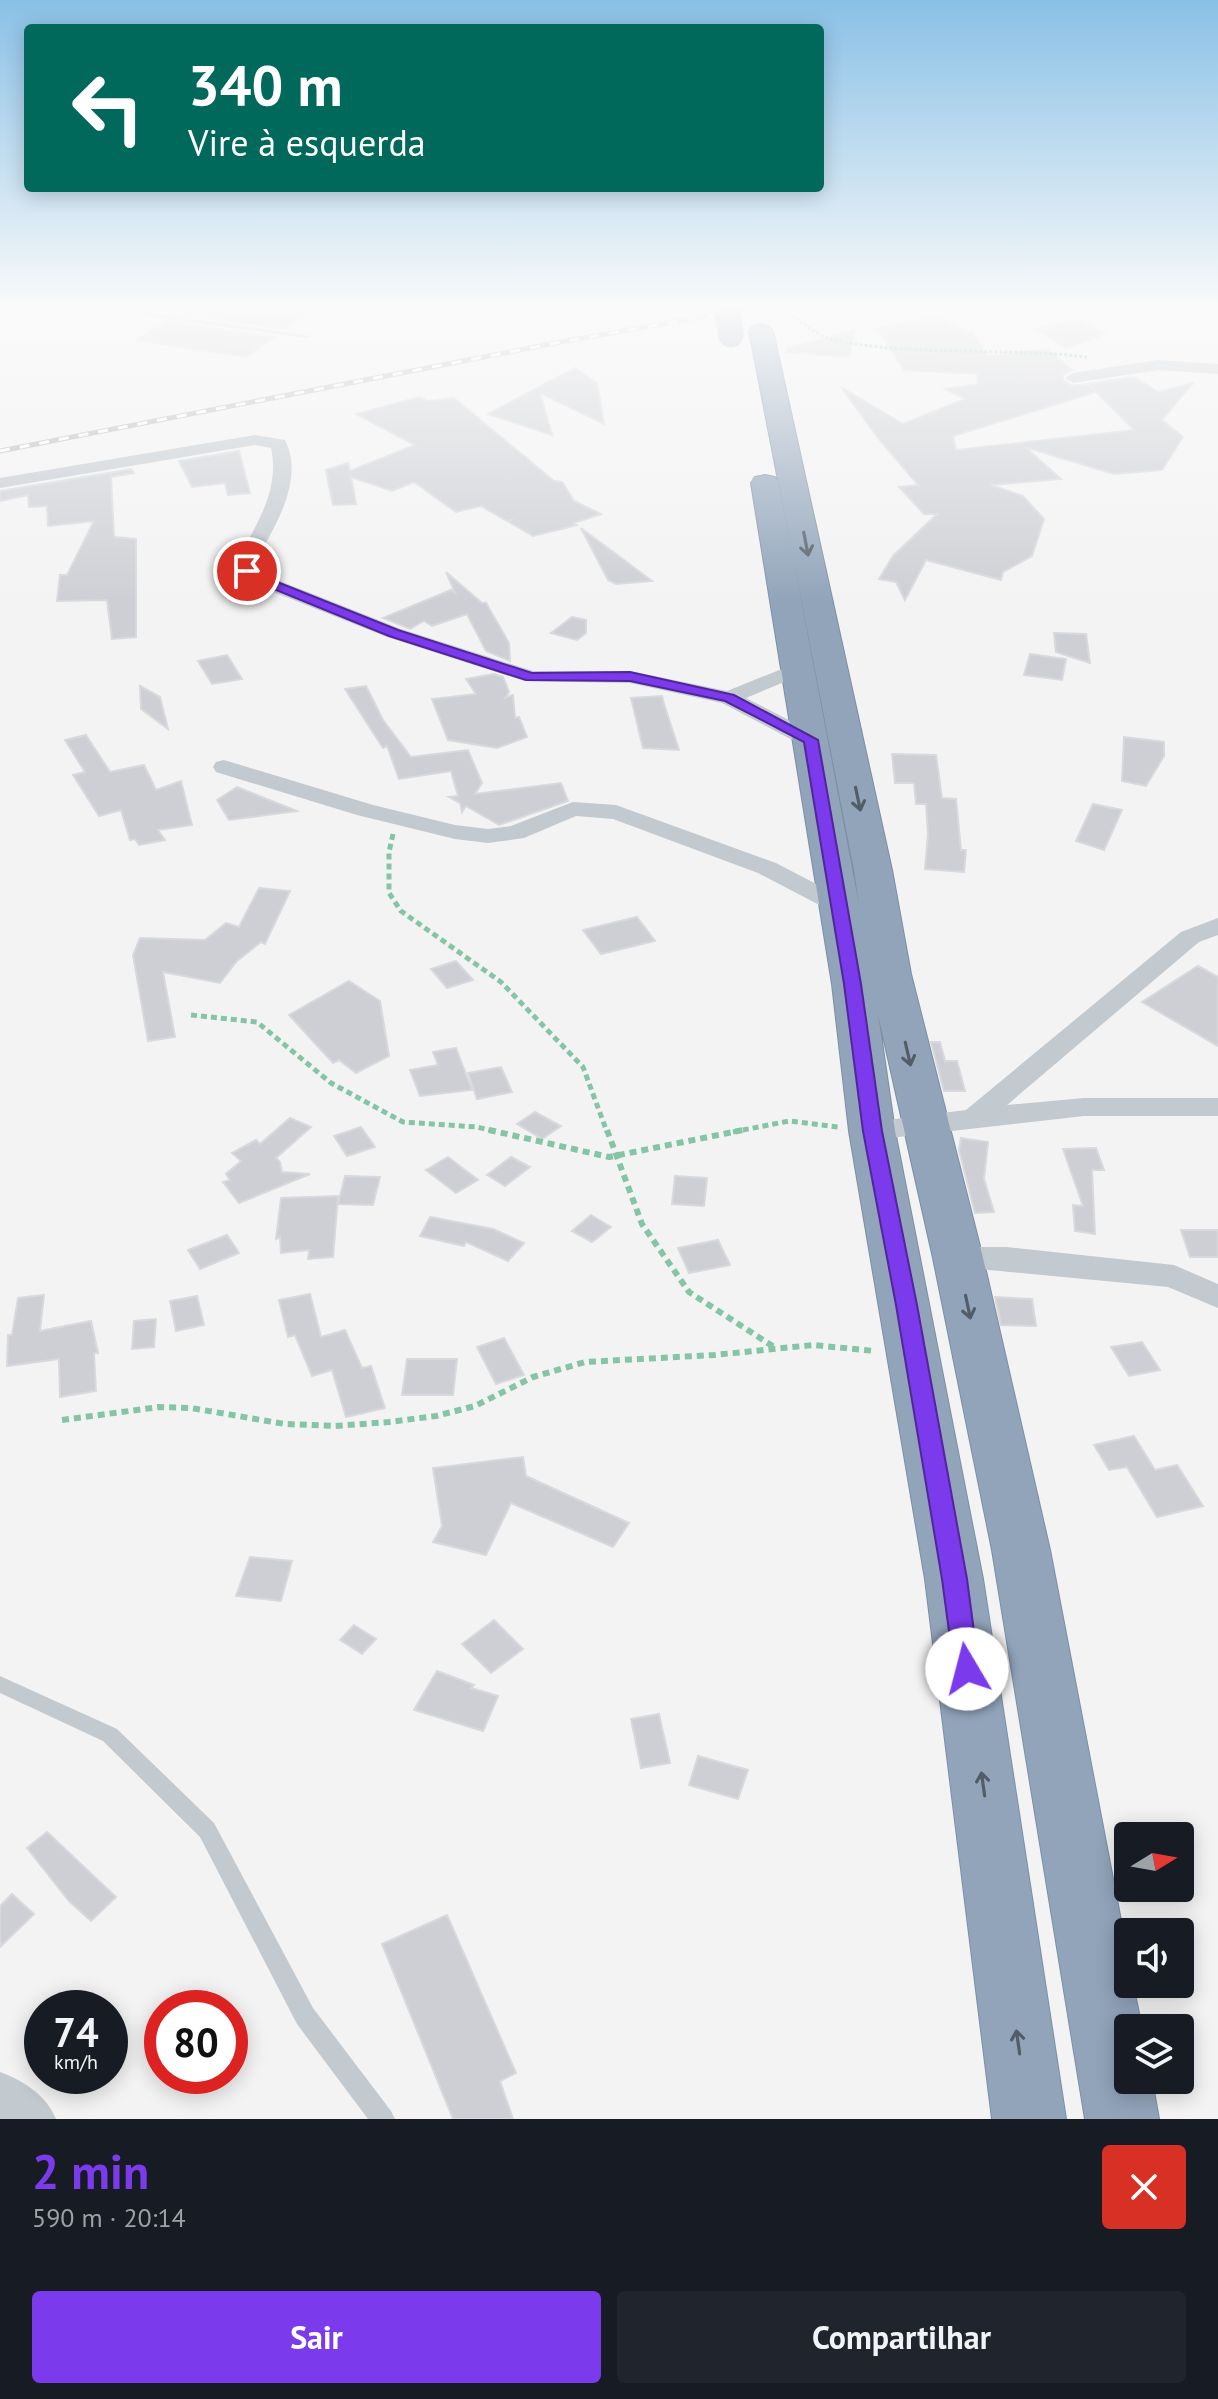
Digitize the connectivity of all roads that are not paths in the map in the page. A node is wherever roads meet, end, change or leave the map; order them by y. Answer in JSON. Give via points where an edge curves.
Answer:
{"nodes":[{"id":1,"x":756,"y":404,"type":"edge"},
{"id":2,"x":766,"y":404,"type":"edge"},
{"id":3,"x":0,"y":483,"type":"edge"},
{"id":4,"x":796,"y":670,"type":"junction"},
{"id":5,"x":729,"y":698,"type":"junction"},
{"id":6,"x":810,"y":740,"type":"junction"},
{"id":7,"x":224,"y":767,"type":"dead end"},
{"id":8,"x":836,"y":904,"type":"junction"},
{"id":9,"x":1218,"y":926,"type":"edge"},
{"id":10,"x":1218,"y":1107,"type":"edge"},
{"id":11,"x":974,"y":1118,"type":"junction"},
{"id":12,"x":924,"y":1123,"type":"junction"},
{"id":13,"x":872,"y":1131,"type":"junction"},
{"id":14,"x":958,"y":1258,"type":"junction"},
{"id":15,"x":1218,"y":1297,"type":"edge"},
{"id":16,"x":0,"y":1684,"type":"edge"},
{"id":17,"x":0,"y":2095,"type":"edge"},
{"id":18,"x":32,"y":2119,"type":"edge"},
{"id":19,"x":383,"y":2119,"type":"edge"},
{"id":20,"x":1029,"y":2119,"type":"edge"},
{"id":21,"x":1122,"y":2119,"type":"edge"}],
"edges":[{"from":1,"to":4,"type":"highway"},
{"from":2,"to":12,"type":"highway","one_way":true,"via":[[873,870]]},
{"from":3,"to":5,"type":"street","via":[[269,441],[279,444],[284,458],[280,490],[247,560],[247,571],[258,579],[394,633],[531,677],[630,677]]},
{"from":4,"to":5,"type":"street"},
{"from":4,"to":6,"type":"highway"},
{"from":5,"to":6,"type":"street"},
{"from":6,"to":8,"type":"highway"},
{"from":7,"to":8,"type":"street","via":[[397,818],[488,836],[516,833],[573,809],[616,812],[767,868]]},
{"from":8,"to":13,"type":"highway","via":[[853,984]]},
{"from":9,"to":11,"type":"street","via":[[1190,937]]},
{"from":10,"to":11,"type":"street","via":[[1084,1107]]},
{"from":11,"to":12,"type":"street"},
{"from":12,"to":13,"type":"street"},
{"from":12,"to":14,"type":"highway"},
{"from":20,"to":13,"type":"highway","one_way":true,"via":[[954,1579]]},
{"from":14,"to":15,"type":"street","via":[[1174,1276]]},
{"from":14,"to":21,"type":"highway","one_way":true,"via":[[1021,1550]]},
{"from":16,"to":19,"type":"lane","via":[[110,1735],[207,1830],[305,2016]]},
{"from":17,"to":18,"type":"street"}]}
